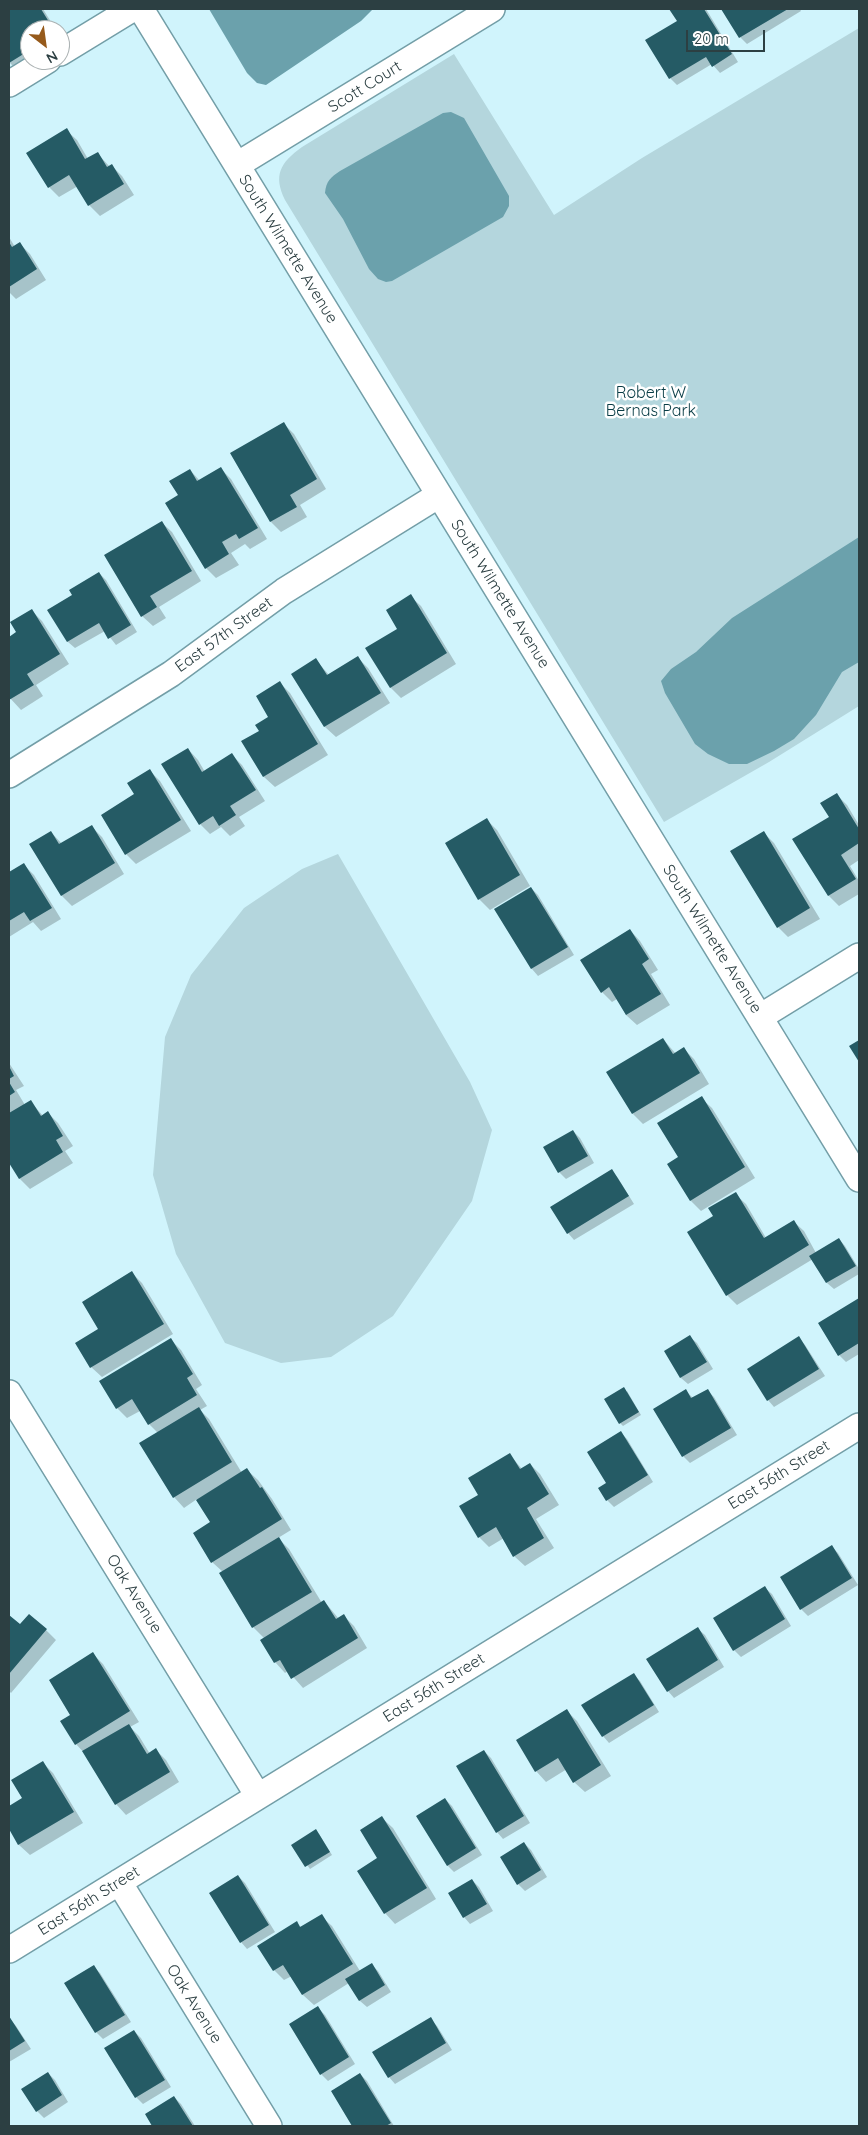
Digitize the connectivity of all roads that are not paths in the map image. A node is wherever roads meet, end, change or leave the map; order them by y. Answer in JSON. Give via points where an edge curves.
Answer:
{"nodes":[{"id":1,"x":132,"y":9,"type":"edge"},
{"id":2,"x":141,"y":9,"type":"edge"},
{"id":3,"x":492,"y":9,"type":"edge"},
{"id":4,"x":70,"y":47,"type":"edge"},
{"id":5,"x":32,"y":70,"type":"edge"},
{"id":6,"x":9,"y":84,"type":"edge"},
{"id":7,"x":238,"y":165,"type":"junction"},
{"id":8,"x":440,"y":495,"type":"junction"},
{"id":9,"x":9,"y":775,"type":"edge"},
{"id":10,"x":859,"y":956,"type":"edge"},
{"id":11,"x":760,"y":1017,"type":"junction"},
{"id":12,"x":859,"y":1179,"type":"edge"},
{"id":13,"x":9,"y":1393,"type":"edge"},
{"id":14,"x":859,"y":1426,"type":"edge"},
{"id":15,"x":258,"y":1796,"type":"junction"},
{"id":16,"x":119,"y":1882,"type":"junction"},
{"id":17,"x":9,"y":1950,"type":"edge"},
{"id":18,"x":269,"y":2126,"type":"edge"}],
"edges":[{"from":1,"to":4,"type":"street"},
{"from":2,"to":7,"type":"street","name":"South Wilmette Avenue"},
{"from":3,"to":7,"type":"street","name":"Scott Court"},
{"from":5,"to":6,"type":"street"},
{"from":7,"to":8,"type":"street","name":"South Wilmette Avenue"},
{"from":8,"to":9,"type":"street","name":"East 57th Street","via":[[284,592],[171,674]]},
{"from":8,"to":11,"type":"street","name":"South Wilmette Avenue"},
{"from":10,"to":11,"type":"street"},
{"from":11,"to":12,"type":"street","name":"South Wilmette Avenue"},
{"from":13,"to":15,"type":"street","name":"Oak Avenue"},
{"from":14,"to":15,"type":"street","name":"East 56th Street"},
{"from":15,"to":16,"type":"street","name":"East 56th Street"},
{"from":16,"to":17,"type":"street","name":"East 56th Street"},
{"from":16,"to":18,"type":"street","name":"Oak Avenue"}]}
